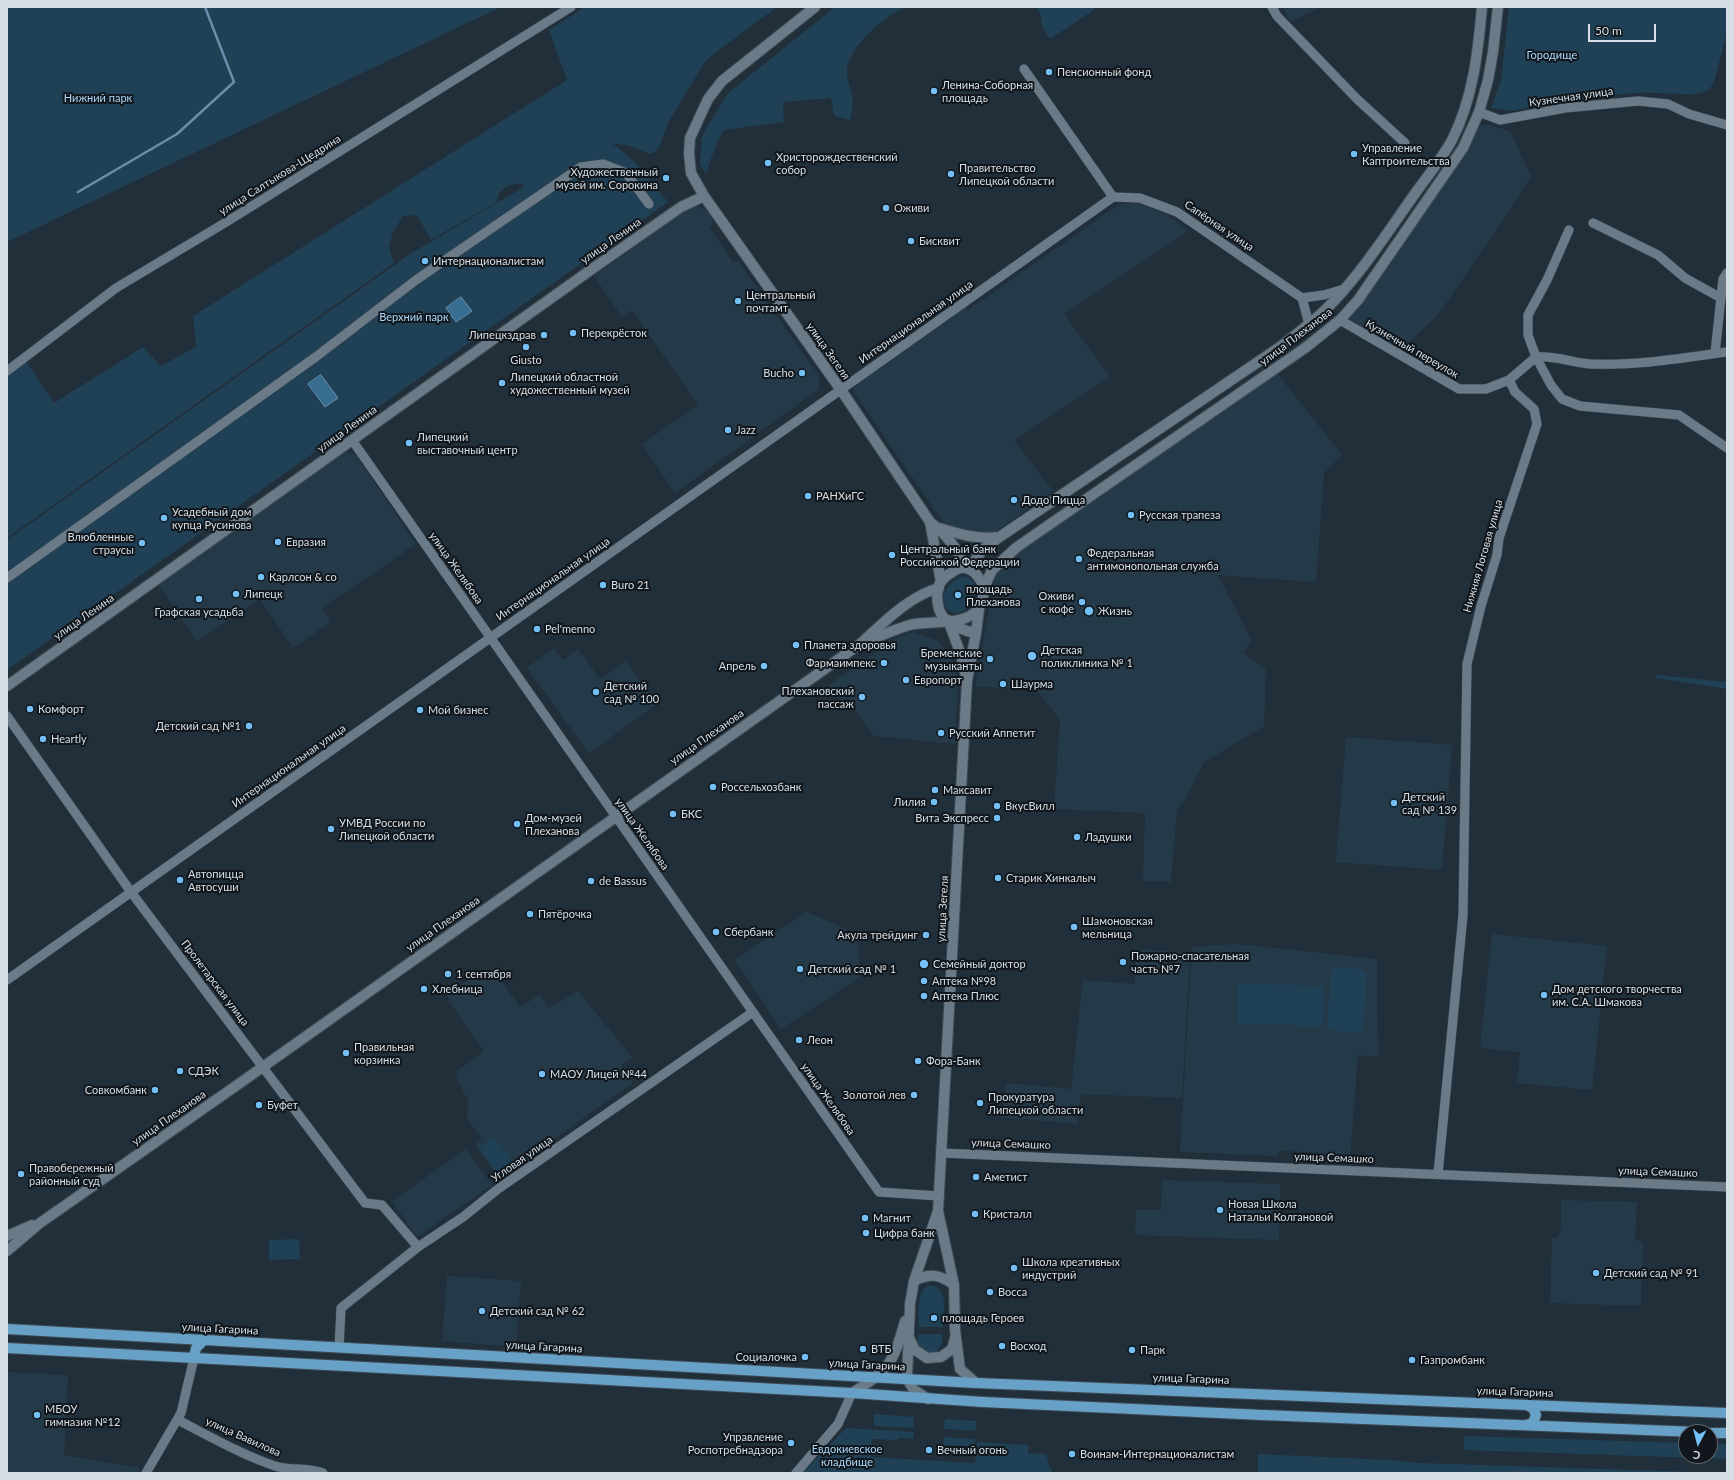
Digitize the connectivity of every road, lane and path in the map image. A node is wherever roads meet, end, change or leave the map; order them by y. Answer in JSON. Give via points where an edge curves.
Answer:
{"nodes":[{"id":1,"x":571,"y":7,"type":"edge"},
{"id":2,"x":815,"y":7,"type":"edge"},
{"id":3,"x":1272,"y":7,"type":"edge"},
{"id":4,"x":1482,"y":7,"type":"edge"},
{"id":5,"x":1498,"y":7,"type":"edge"},
{"id":6,"x":1024,"y":69,"type":"dead end"},
{"id":7,"x":1479,"y":112,"type":"junction"},
{"id":8,"x":1727,"y":125,"type":"edge"},
{"id":9,"x":1405,"y":143,"type":"dead end"},
{"id":10,"x":704,"y":196,"type":"junction"},
{"id":11,"x":1113,"y":197,"type":"junction"},
{"id":12,"x":650,"y":204,"type":"dead end"},
{"id":13,"x":1593,"y":223,"type":"dead end"},
{"id":14,"x":1569,"y":230,"type":"dead end"},
{"id":15,"x":1727,"y":273,"type":"edge"},
{"id":16,"x":1344,"y":289,"type":"junction"},
{"id":17,"x":1302,"y":298,"type":"junction"},
{"id":18,"x":1721,"y":298,"type":"junction"},
{"id":19,"x":1340,"y":320,"type":"junction"},
{"id":20,"x":1309,"y":324,"type":"junction"},
{"id":21,"x":1727,"y":352,"type":"edge"},
{"id":22,"x":1714,"y":353,"type":"junction"},
{"id":23,"x":1536,"y":357,"type":"junction"},
{"id":24,"x":7,"y":371,"type":"edge"},
{"id":25,"x":1509,"y":380,"type":"junction"},
{"id":26,"x":841,"y":390,"type":"junction"},
{"id":27,"x":352,"y":440,"type":"junction"},
{"id":28,"x":1727,"y":448,"type":"edge"},
{"id":29,"x":934,"y":525,"type":"junction"},
{"id":30,"x":1001,"y":536,"type":"junction"},
{"id":31,"x":967,"y":568,"type":"junction"},
{"id":32,"x":7,"y":578,"type":"edge"},
{"id":33,"x":940,"y":585,"type":"junction"},
{"id":34,"x":984,"y":588,"type":"junction"},
{"id":35,"x":979,"y":609,"type":"junction"},
{"id":36,"x":948,"y":620,"type":"junction"},
{"id":37,"x":976,"y":633,"type":"junction"},
{"id":38,"x":490,"y":638,"type":"junction"},
{"id":39,"x":860,"y":644,"type":"junction"},
{"id":40,"x":967,"y":681,"type":"junction"},
{"id":41,"x":7,"y":686,"type":"edge"},
{"id":42,"x":7,"y":716,"type":"edge"},
{"id":43,"x":616,"y":816,"type":"junction"},
{"id":44,"x":131,"y":892,"type":"junction"},
{"id":45,"x":7,"y":980,"type":"edge"},
{"id":46,"x":753,"y":1012,"type":"junction"},
{"id":47,"x":263,"y":1066,"type":"junction"},
{"id":48,"x":941,"y":1153,"type":"junction"},
{"id":49,"x":1438,"y":1174,"type":"junction"},
{"id":50,"x":1727,"y":1187,"type":"edge"},
{"id":51,"x":939,"y":1196,"type":"junction"},
{"id":52,"x":938,"y":1212,"type":"junction"},
{"id":53,"x":40,"y":1222,"type":"junction"},
{"id":54,"x":7,"y":1236,"type":"edge"},
{"id":55,"x":418,"y":1248,"type":"junction"},
{"id":56,"x":7,"y":1251,"type":"edge"},
{"id":57,"x":914,"y":1281,"type":"junction"},
{"id":58,"x":954,"y":1285,"type":"junction"},
{"id":59,"x":910,"y":1304,"type":"junction"},
{"id":60,"x":7,"y":1329,"type":"edge"},
{"id":61,"x":955,"y":1336,"type":"junction"},
{"id":62,"x":909,"y":1337,"type":"junction"},
{"id":63,"x":204,"y":1340,"type":"junction"},
{"id":64,"x":7,"y":1348,"type":"edge"},
{"id":65,"x":339,"y":1348,"type":"junction"},
{"id":66,"x":194,"y":1358,"type":"junction"},
{"id":67,"x":877,"y":1378,"type":"junction"},
{"id":68,"x":907,"y":1379,"type":"junction"},
{"id":69,"x":976,"y":1383,"type":"junction"},
{"id":70,"x":852,"y":1393,"type":"junction"},
{"id":71,"x":928,"y":1399,"type":"junction"},
{"id":72,"x":1526,"y":1404,"type":"junction"},
{"id":73,"x":1727,"y":1413,"type":"edge"},
{"id":74,"x":178,"y":1420,"type":"junction"},
{"id":75,"x":1524,"y":1425,"type":"junction"},
{"id":76,"x":1678,"y":1431,"type":"edge"},
{"id":77,"x":146,"y":1473,"type":"edge"},
{"id":78,"x":323,"y":1473,"type":"edge"},
{"id":79,"x":796,"y":1473,"type":"edge"}],
"edges":[{"from":1,"to":24,"type":"street","name":"улица Салтыкова-Щедрина","via":[[235,217],[116,288]]},
{"from":2,"to":10,"type":"main road","name":"улица Зегеля","via":[[722,80],[708,99],[690,138],[689,153],[691,173]]},
{"from":3,"to":9,"type":"street","via":[[1277,16],[1357,99]]},
{"from":4,"to":16,"type":"main road","name":"улица Плеханова","via":[[1473,78],[1452,140]]},
{"from":5,"to":7,"type":"main road","name":"улица Плеханова","via":[[1492,59]]},
{"from":6,"to":11,"type":"street"},
{"from":7,"to":8,"type":"street","name":"Кузнечная улица","via":[[1500,120],[1565,108],[1638,101],[1668,104],[1689,114]]},
{"from":7,"to":19,"type":"main road","name":"улица Плеханова","via":[[1463,148],[1362,294]]},
{"from":10,"to":26,"type":"main road","name":"улица Зегеля"},
{"from":10,"to":27,"type":"main road","name":"улица Ленина","via":[[675,211]]},
{"from":11,"to":17,"type":"street","name":"Сапёрная улица","via":[[1140,198],[1176,212]]},
{"from":11,"to":26,"type":"street","name":"Интернациональная улица"},
{"from":12,"to":32,"type":"street","via":[[626,173],[603,164],[581,167],[416,280],[317,356]]},
{"from":13,"to":18,"type":"street","via":[[1658,255],[1685,278]]},
{"from":14,"to":23,"type":"street","via":[[1528,316],[1528,335]]},
{"from":15,"to":18,"type":"street"},
{"from":16,"to":17,"type":"street","via":[[1324,296]]},
{"from":16,"to":20,"type":"main road","name":"улица Плеханова"},
{"from":17,"to":20,"type":"street"},
{"from":18,"to":22,"type":"street"},
{"from":19,"to":25,"type":"street","name":"Кузнечный переулок","via":[[1459,389],[1486,389]]},
{"from":19,"to":34,"type":"main road","name":"улица Плеханова","via":[[1305,348],[1017,547],[992,570]]},
{"from":20,"to":30,"type":"main road","name":"улица Плеханова","via":[[1280,347]]},
{"from":21,"to":22,"type":"street"},
{"from":22,"to":23,"type":"street","via":[[1643,364],[1588,364],[1548,356]]},
{"from":23,"to":25,"type":"street","name":"Кузнечный переулок"},
{"from":23,"to":28,"type":"street","via":[[1562,399],[1580,406],[1679,415]]},
{"from":25,"to":49,"type":"street","name":"Нижняя Логовая улица","via":[[1515,392],[1534,409],[1537,424],[1499,538],[1467,664],[1463,915]]},
{"from":26,"to":29,"type":"main road","name":"улица Зегеля"},
{"from":26,"to":38,"type":"street","name":"Интернациональная улица"},
{"from":27,"to":38,"type":"street","name":"улица Желябова"},
{"from":27,"to":41,"type":"main road","name":"улица Ленина"},
{"from":29,"to":30,"type":"main road","via":[[984,539]]},
{"from":29,"to":31,"type":"main road","name":"улица Зегеля"},
{"from":29,"to":33,"type":"main road","name":"улица Зегеля"},
{"from":30,"to":31,"type":"main road","name":"улица Плеханова","via":[[982,550]]},
{"from":31,"to":33,"type":"main road","via":[[957,569]]},
{"from":31,"to":34,"type":"main road","via":[[976,573]]},
{"from":33,"to":36,"type":"main road","via":[[940,610]]},
{"from":33,"to":39,"type":"main road","name":"улица Плеханова","via":[[914,600]]},
{"from":34,"to":35,"type":"main road"},
{"from":35,"to":36,"type":"main road","via":[[967,619]]},
{"from":35,"to":37,"type":"main road","name":"улица Зегеля"},
{"from":36,"to":37,"type":"main road","via":[[958,628]]},
{"from":36,"to":39,"type":"main road","name":"улица Плеханова","via":[[909,625]]},
{"from":36,"to":40,"type":"main road","name":"улица Зегеля","via":[[961,655]]},
{"from":37,"to":40,"type":"main road","name":"улица Зегеля"},
{"from":38,"to":43,"type":"street","name":"улица Желябова"},
{"from":38,"to":44,"type":"street","name":"Интернациональная улица"},
{"from":39,"to":43,"type":"main road","name":"улица Плеханова"},
{"from":40,"to":48,"type":"main road","name":"улица Зегеля"},
{"from":42,"to":44,"type":"street","name":"Пролетарская улица"},
{"from":43,"to":46,"type":"street","name":"улица Желябова"},
{"from":43,"to":47,"type":"main road","name":"улица Плеханова"},
{"from":44,"to":45,"type":"street","name":"Интернациональная улица"},
{"from":44,"to":47,"type":"street","name":"Пролетарская улица"},
{"from":46,"to":51,"type":"street","name":"улица Желябова","via":[[879,1192]]},
{"from":46,"to":55,"type":"street","name":"Угловая улица","via":[[498,1189]]},
{"from":47,"to":53,"type":"main road","name":"улица Плеханова"},
{"from":47,"to":55,"type":"street","name":"Пролетарская улица","via":[[366,1203],[382,1205]]},
{"from":48,"to":49,"type":"street","name":"улица Семашко"},
{"from":48,"to":51,"type":"main road","name":"улица Зегеля"},
{"from":49,"to":50,"type":"street","name":"улица Семашко"},
{"from":51,"to":52,"type":"main road","name":"улица Зегеля"},
{"from":52,"to":57,"type":"main road"},
{"from":52,"to":58,"type":"main road"},
{"from":53,"to":54,"type":"main road","name":"улица Плеханова"},
{"from":53,"to":56,"type":"main road","name":"улица Плеханова"},
{"from":55,"to":65,"type":"street","name":"Угловая улица","via":[[341,1308]]},
{"from":57,"to":58,"type":"main road","via":[[924,1276],[935,1275],[945,1278]]},
{"from":57,"to":59,"type":"main road"},
{"from":58,"to":61,"type":"main road"},
{"from":59,"to":62,"type":"main road"},
{"from":59,"to":67,"type":"main road","via":[[897,1350],[887,1368]]},
{"from":60,"to":63,"type":"main road","name":"улица Гагарина"},
{"from":61,"to":62,"type":"main road","via":[[952,1349],[940,1357],[927,1358],[915,1350]]},
{"from":61,"to":69,"type":"main road","via":[[960,1369]]},
{"from":62,"to":68,"type":"main road"},
{"from":63,"to":65,"type":"main road","name":"улица Гагарина"},
{"from":63,"to":66,"type":"main road","via":[[196,1348]]},
{"from":64,"to":66,"type":"main road"},
{"from":65,"to":67,"type":"main road","name":"улица Гагарина"},
{"from":66,"to":70,"type":"main road"},
{"from":66,"to":74,"type":"street"},
{"from":67,"to":68,"type":"main road","name":"улица Гагарина"},
{"from":67,"to":70,"type":"main road"},
{"from":68,"to":69,"type":"main road","name":"улица Гагарина"},
{"from":68,"to":71,"type":"main road","via":[[914,1390]]},
{"from":69,"to":72,"type":"main road","name":"улица Гагарина"},
{"from":70,"to":71,"type":"main road"},
{"from":70,"to":79,"type":"street","via":[[838,1424]]},
{"from":71,"to":75,"type":"main road"},
{"from":72,"to":73,"type":"main road","name":"улица Гагарина"},
{"from":72,"to":75,"type":"main road","via":[[1533,1408],[1536,1416],[1532,1423]]},
{"from":74,"to":77,"type":"street"},
{"from":74,"to":78,"type":"street","name":"улица Вавилова","via":[[217,1441],[276,1466]]},
{"from":75,"to":76,"type":"main road"}]}
